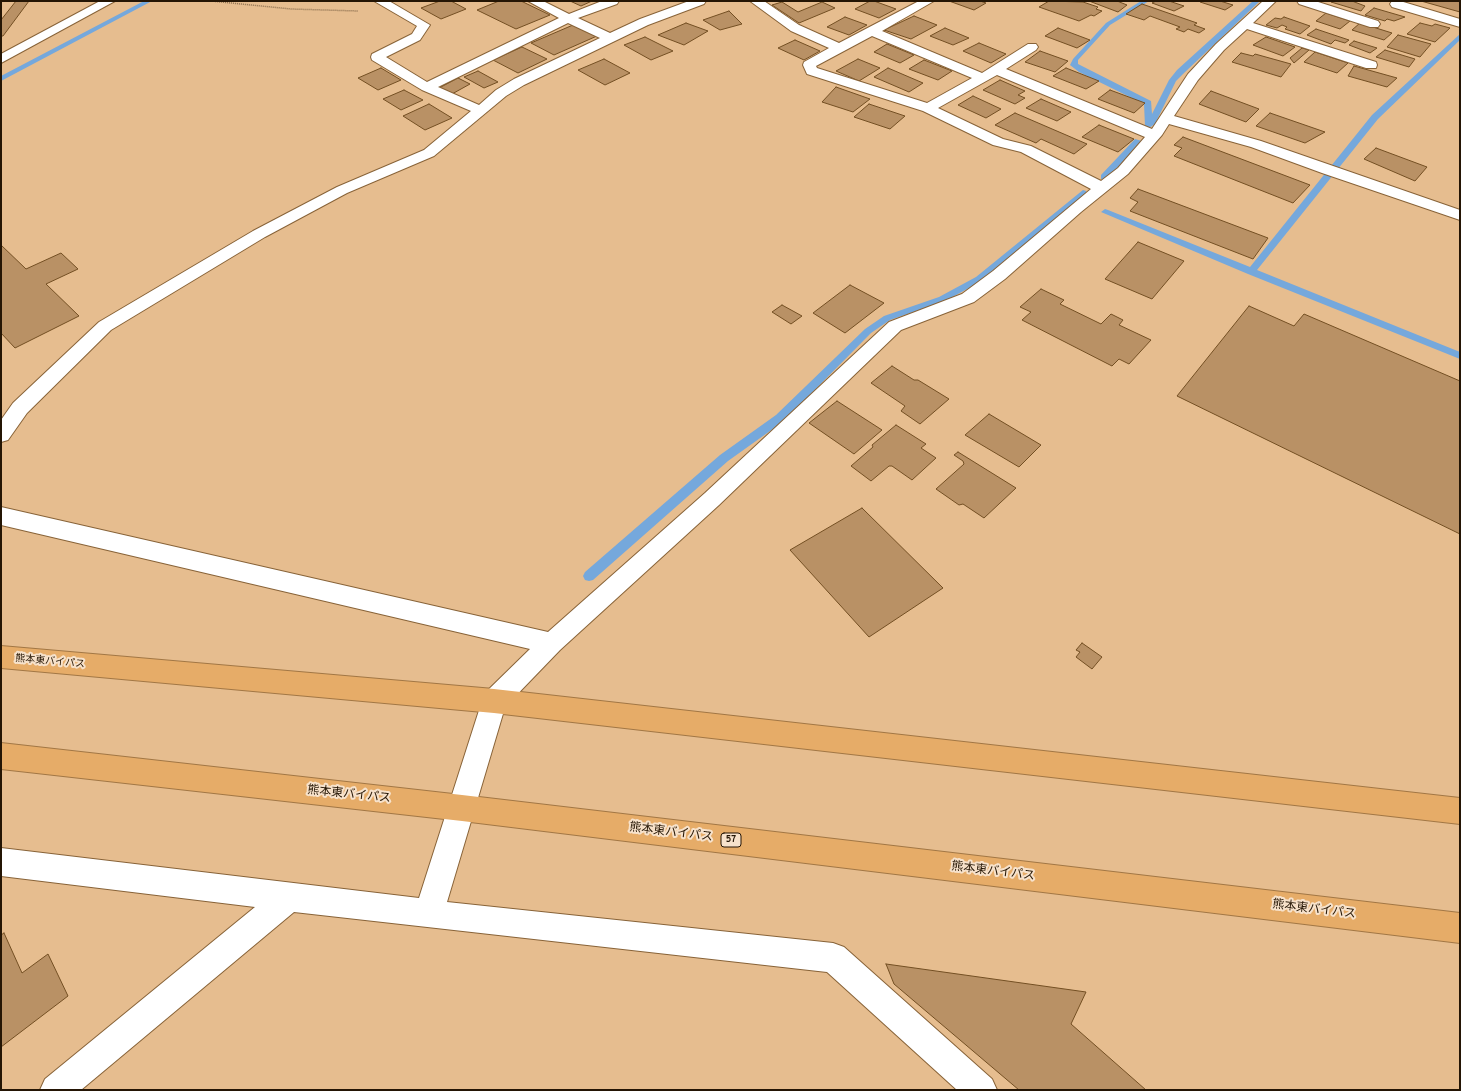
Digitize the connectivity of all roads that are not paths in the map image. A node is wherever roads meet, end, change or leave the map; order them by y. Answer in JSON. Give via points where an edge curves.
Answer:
{"nodes":[{"id":1,"x":109,"y":1,"type":"edge"},
{"id":2,"x":380,"y":1,"type":"edge"},
{"id":3,"x":534,"y":1,"type":"edge"},
{"id":4,"x":613,"y":1,"type":"edge"},
{"id":5,"x":700,"y":1,"type":"edge"},
{"id":6,"x":756,"y":1,"type":"edge"},
{"id":7,"x":928,"y":1,"type":"edge"},
{"id":8,"x":1270,"y":1,"type":"edge"},
{"id":9,"x":1303,"y":1,"type":"edge"},
{"id":10,"x":1394,"y":2,"type":"edge"},
{"id":11,"x":568,"y":18,"type":"junction"},
{"id":12,"x":1460,"y":23,"type":"edge"},
{"id":13,"x":1245,"y":24,"type":"junction"},
{"id":14,"x":1374,"y":24,"type":"dead end"},
{"id":15,"x":872,"y":31,"type":"junction"},
{"id":16,"x":610,"y":38,"type":"junction"},
{"id":17,"x":1032,"y":47,"type":"dead end"},
{"id":18,"x":839,"y":48,"type":"junction"},
{"id":19,"x":1,"y":59,"type":"edge"},
{"id":20,"x":1371,"y":65,"type":"dead end"},
{"id":21,"x":996,"y":70,"type":"junction"},
{"id":22,"x":983,"y":78,"type":"junction"},
{"id":23,"x":427,"y":87,"type":"junction"},
{"id":24,"x":928,"y":108,"type":"junction"},
{"id":25,"x":480,"y":110,"type":"junction"},
{"id":26,"x":1165,"y":118,"type":"junction"},
{"id":27,"x":1154,"y":135,"type":"junction"},
{"id":28,"x":1102,"y":188,"type":"junction"},
{"id":29,"x":1460,"y":215,"type":"edge"},
{"id":30,"x":1,"y":435,"type":"edge"},
{"id":31,"x":1,"y":516,"type":"edge"},
{"id":32,"x":552,"y":643,"type":"junction"},
{"id":33,"x":1,"y":657,"type":"edge"},
{"id":34,"x":494,"y":701,"type":"junction"},
{"id":35,"x":1,"y":756,"type":"edge"},
{"id":36,"x":462,"y":808,"type":"junction"},
{"id":37,"x":1460,"y":811,"type":"edge"},
{"id":38,"x":1,"y":862,"type":"edge"},
{"id":39,"x":290,"y":897,"type":"junction"},
{"id":40,"x":429,"y":914,"type":"junction"},
{"id":41,"x":1460,"y":928,"type":"edge"},
{"id":42,"x":56,"y":1090,"type":"edge"},
{"id":43,"x":981,"y":1090,"type":"edge"}],
"edges":[{"from":1,"to":19,"type":"street"},
{"from":2,"to":23,"type":"street","via":[[424,25],[416,37],[377,57]]},
{"from":3,"to":11,"type":"street"},
{"from":4,"to":11,"type":"street"},
{"from":5,"to":16,"type":"street"},
{"from":6,"to":18,"type":"street","via":[[795,28]]},
{"from":7,"to":15,"type":"street"},
{"from":8,"to":13,"type":"street"},
{"from":9,"to":14,"type":"street"},
{"from":10,"to":12,"type":"street"},
{"from":11,"to":16,"type":"street"},
{"from":11,"to":23,"type":"street"},
{"from":13,"to":20,"type":"street"},
{"from":13,"to":26,"type":"street","via":[[1220,47],[1194,77]]},
{"from":15,"to":18,"type":"street"},
{"from":15,"to":22,"type":"street"},
{"from":16,"to":25,"type":"street","via":[[519,82]]},
{"from":17,"to":21,"type":"street"},
{"from":18,"to":24,"type":"street","via":[[809,65],[812,71]]},
{"from":21,"to":22,"type":"street"},
{"from":21,"to":27,"type":"street"},
{"from":22,"to":24,"type":"street"},
{"from":23,"to":25,"type":"street"},
{"from":24,"to":28,"type":"street","via":[[998,142],[1026,149]]},
{"from":25,"to":30,"type":"street","via":[[428,153],[342,190],[259,234],[105,326],[20,408]]},
{"from":26,"to":27,"type":"street"},
{"from":26,"to":29,"type":"street","via":[[1256,144]]},
{"from":27,"to":28,"type":"street","via":[[1123,171]]},
{"from":28,"to":32,"type":"street","via":[[968,298],[895,326],[712,499]]},
{"from":31,"to":32,"type":"street"},
{"from":32,"to":34,"type":"street"},
{"from":33,"to":34,"type":"highway","name":"熊本東バイパス"},
{"from":34,"to":36,"type":"street"},
{"from":34,"to":37,"type":"highway","name":"熊本東バイパス"},
{"from":35,"to":36,"type":"highway","name":"熊本東バイパス","number":"57"},
{"from":36,"to":40,"type":"street"},
{"from":36,"to":41,"type":"highway","name":"熊本東バイパス","number":"57"},
{"from":38,"to":39,"type":"street"},
{"from":39,"to":40,"type":"street"},
{"from":39,"to":42,"type":"street"},
{"from":40,"to":43,"type":"street","via":[[833,958]]}]}
